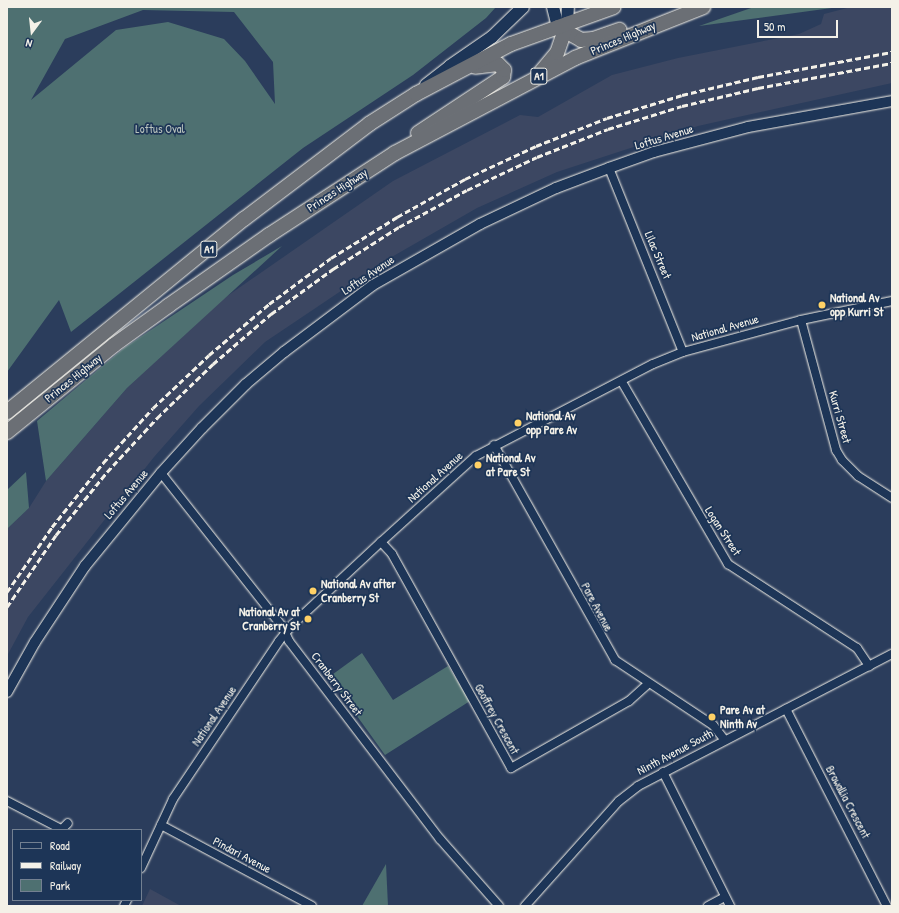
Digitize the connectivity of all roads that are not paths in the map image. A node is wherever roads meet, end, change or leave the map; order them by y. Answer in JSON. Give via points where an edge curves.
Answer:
{"nodes":[{"id":1,"x":523,"y":7,"type":"edge"},
{"id":2,"x":553,"y":7,"type":"edge"},
{"id":3,"x":568,"y":7,"type":"edge"},
{"id":4,"x":614,"y":7,"type":"edge"},
{"id":5,"x":696,"y":9,"type":"edge"},
{"id":6,"x":563,"y":28,"type":"junction"},
{"id":7,"x":463,"y":69,"type":"junction"},
{"id":8,"x":529,"y":81,"type":"junction"},
{"id":9,"x":416,"y":94,"type":"junction"},
{"id":10,"x":892,"y":101,"type":"edge"},
{"id":11,"x":395,"y":153,"type":"junction"},
{"id":12,"x":609,"y":168,"type":"junction"},
{"id":13,"x":892,"y":301,"type":"edge"},
{"id":14,"x":801,"y":320,"type":"junction"},
{"id":15,"x":683,"y":352,"type":"junction"},
{"id":16,"x":622,"y":382,"type":"junction"},
{"id":17,"x":7,"y":412,"type":"edge"},
{"id":18,"x":7,"y":432,"type":"edge"},
{"id":19,"x":494,"y":445,"type":"junction"},
{"id":20,"x":161,"y":473,"type":"junction"},
{"id":21,"x":892,"y":498,"type":"edge"},
{"id":22,"x":381,"y":542,"type":"junction"},
{"id":23,"x":286,"y":632,"type":"junction"},
{"id":24,"x":892,"y":654,"type":"edge"},
{"id":25,"x":869,"y":666,"type":"junction"},
{"id":26,"x":648,"y":684,"type":"junction"},
{"id":27,"x":7,"y":692,"type":"edge"},
{"id":28,"x":786,"y":709,"type":"junction"},
{"id":29,"x":724,"y":739,"type":"junction"},
{"id":30,"x":663,"y":772,"type":"junction"},
{"id":31,"x":7,"y":801,"type":"edge"},
{"id":32,"x":160,"y":825,"type":"junction"},
{"id":33,"x":64,"y":827,"type":"edge"},
{"id":34,"x":142,"y":866,"type":"edge"},
{"id":35,"x":725,"y":897,"type":"junction"},
{"id":36,"x":312,"y":906,"type":"edge"},
{"id":37,"x":499,"y":906,"type":"edge"},
{"id":38,"x":525,"y":906,"type":"edge"},
{"id":39,"x":708,"y":906,"type":"edge"},
{"id":40,"x":730,"y":906,"type":"edge"},
{"id":41,"x":887,"y":906,"type":"edge"}],
"edges":[{"from":1,"to":9,"type":"main road","via":[[492,37],[445,69]]},
{"from":2,"to":6,"type":"main road"},
{"from":3,"to":6,"type":"main road"},
{"from":4,"to":6,"type":"highway","name":"Princes Highway","number":"A1"},
{"from":5,"to":6,"type":"highway","via":[[590,40],[577,39]]},
{"from":5,"to":8,"type":"highway","name":"Princes Highway","number":"A1","via":[[575,58]]},
{"from":6,"to":7,"type":"highway","name":"Princes Highway","number":"A1","via":[[511,44]]},
{"from":6,"to":8,"type":"highway","via":[[552,61]]},
{"from":7,"to":9,"type":"highway","name":"Princes Highway","number":"A1"},
{"from":7,"to":11,"type":"highway","via":[[495,64],[503,68],[504,74],[500,81],[433,121]]},
{"from":8,"to":11,"type":"highway","name":"Princes Highway","number":"A1"},
{"from":9,"to":17,"type":"highway","name":"Princes Highway","number":"A1","via":[[316,162]]},
{"from":10,"to":12,"type":"street","name":"Loftus Avenue","via":[[748,127],[654,152]]},
{"from":11,"to":18,"type":"highway","name":"Princes Highway","number":"A1","via":[[269,235],[168,306],[114,345]]},
{"from":12,"to":15,"type":"street","name":"Lilac Street"},
{"from":12,"to":20,"type":"street","name":"Loftus Avenue","via":[[556,188],[480,224],[373,285],[246,384]]},
{"from":13,"to":14,"type":"street","name":"National Avenue"},
{"from":14,"to":15,"type":"street","name":"National Avenue"},
{"from":14,"to":21,"type":"street","name":"Kurri Street","via":[[836,450],[858,476]]},
{"from":15,"to":16,"type":"street","name":"National Avenue","via":[[653,364]]},
{"from":16,"to":19,"type":"street","name":"National Avenue"},
{"from":16,"to":25,"type":"street","name":"Logan Street","via":[[728,564],[857,648]]},
{"from":19,"to":22,"type":"street","name":"National Avenue","via":[[476,456]]},
{"from":19,"to":26,"type":"street","name":"Pare Avenue","via":[[605,647],[615,660]]},
{"from":20,"to":23,"type":"street","name":"Cranberry Street"},
{"from":20,"to":27,"type":"street","name":"Loftus Avenue","via":[[85,566],[35,642]]},
{"from":22,"to":23,"type":"street","name":"National Avenue"},
{"from":22,"to":26,"type":"street","name":"Geoffrey Crescent","via":[[392,554],[511,768],[629,701]]},
{"from":23,"to":32,"type":"street","name":"National Avenue","via":[[188,775]]},
{"from":23,"to":37,"type":"street","name":"Cranberry Street","via":[[297,652],[426,820],[473,879]]},
{"from":24,"to":25,"type":"street","name":"Ninth Avenue South"},
{"from":25,"to":28,"type":"street","name":"Ninth Avenue South"},
{"from":26,"to":29,"type":"street","name":"Pare Avenue","via":[[713,725]]},
{"from":28,"to":29,"type":"street","name":"Ninth Avenue South"},
{"from":28,"to":41,"type":"street","name":"Browallia Crescent"},
{"from":29,"to":30,"type":"street","name":"Ninth Avenue South"},
{"from":30,"to":35,"type":"street"},
{"from":30,"to":38,"type":"street","name":"Ninth Avenue South","via":[[629,792]]},
{"from":31,"to":33,"type":"street"},
{"from":32,"to":34,"type":"street","name":"National Avenue"},
{"from":32,"to":36,"type":"street","name":"Pindari Avenue"},
{"from":35,"to":39,"type":"street"},
{"from":35,"to":40,"type":"street"}]}
